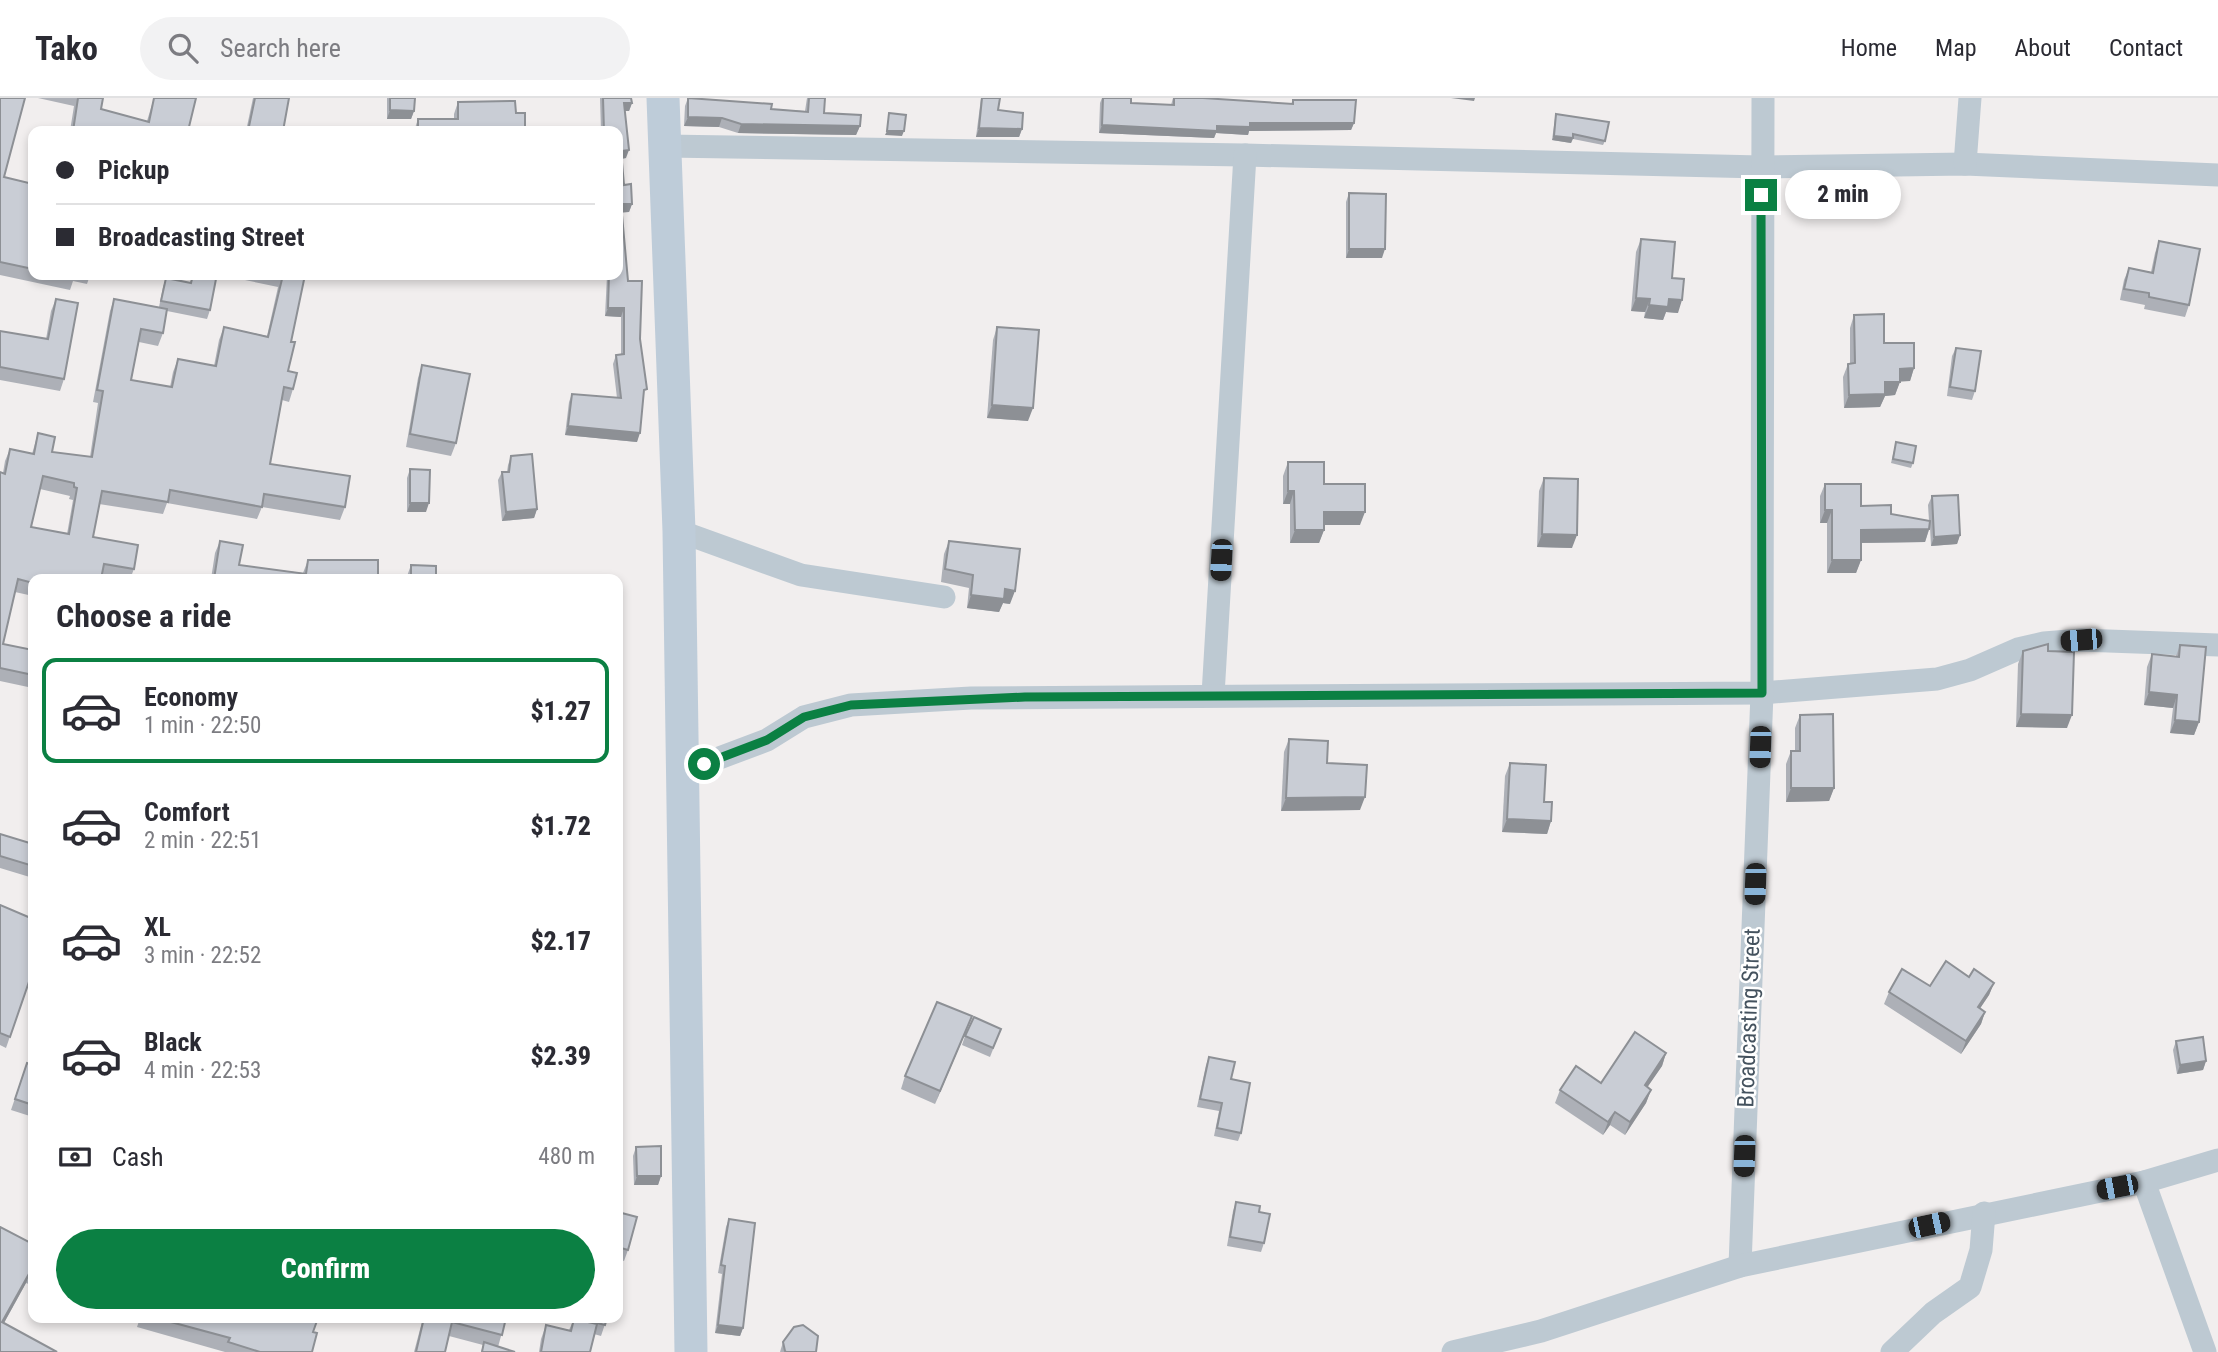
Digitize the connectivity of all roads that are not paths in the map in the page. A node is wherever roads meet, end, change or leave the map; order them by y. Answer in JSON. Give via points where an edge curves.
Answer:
{"nodes":[{"id":1,"x":663,"y":98,"type":"edge"},
{"id":2,"x":1763,"y":98,"type":"edge"},
{"id":3,"x":1970,"y":98,"type":"edge"},
{"id":4,"x":666,"y":146,"type":"junction"},
{"id":5,"x":1245,"y":155,"type":"junction"},
{"id":6,"x":1965,"y":164,"type":"junction"},
{"id":7,"x":1761,"y":167,"type":"junction"},
{"id":8,"x":2218,"y":175,"type":"edge"},
{"id":9,"x":679,"y":531,"type":"junction"},
{"id":10,"x":944,"y":597,"type":"dead end"},
{"id":11,"x":2218,"y":645,"type":"edge"},
{"id":12,"x":1762,"y":693,"type":"junction"},
{"id":13,"x":1213,"y":695,"type":"junction"},
{"id":14,"x":682,"y":772,"type":"junction"},
{"id":15,"x":2218,"y":1160,"type":"edge"},
{"id":16,"x":2144,"y":1182,"type":"junction"},
{"id":17,"x":1983,"y":1213,"type":"junction"},
{"id":18,"x":1740,"y":1266,"type":"junction"},
{"id":19,"x":691,"y":1352,"type":"edge"},
{"id":20,"x":1453,"y":1352,"type":"edge"},
{"id":21,"x":1892,"y":1352,"type":"edge"},
{"id":22,"x":2205,"y":1352,"type":"edge"}],
"edges":[{"from":1,"to":4,"type":"main road"},
{"from":2,"to":7,"type":"street","name":"Broadcasting Street"},
{"from":3,"to":6,"type":"street"},
{"from":4,"to":5,"type":"street"},
{"from":4,"to":9,"type":"main road"},
{"from":5,"to":7,"type":"street"},
{"from":5,"to":13,"type":"street"},
{"from":6,"to":7,"type":"street"},
{"from":6,"to":8,"type":"street"},
{"from":7,"to":12,"type":"street","name":"Broadcasting Street"},
{"from":9,"to":10,"type":"street","via":[[801,575]]},
{"from":9,"to":14,"type":"main road"},
{"from":11,"to":12,"type":"street","via":[[2044,643],[1937,679]]},
{"from":12,"to":13,"type":"street"},
{"from":12,"to":18,"type":"street","name":"Broadcasting Street"},
{"from":13,"to":14,"type":"street","via":[[971,698],[851,705],[804,717],[767,740]]},
{"from":14,"to":19,"type":"main road"},
{"from":15,"to":16,"type":"street"},
{"from":16,"to":17,"type":"street"},
{"from":16,"to":22,"type":"street"},
{"from":17,"to":18,"type":"street"},
{"from":17,"to":21,"type":"street","via":[[1981,1250],[1970,1287],[1933,1313]]},
{"from":18,"to":20,"type":"street","via":[[1541,1331]]}]}
